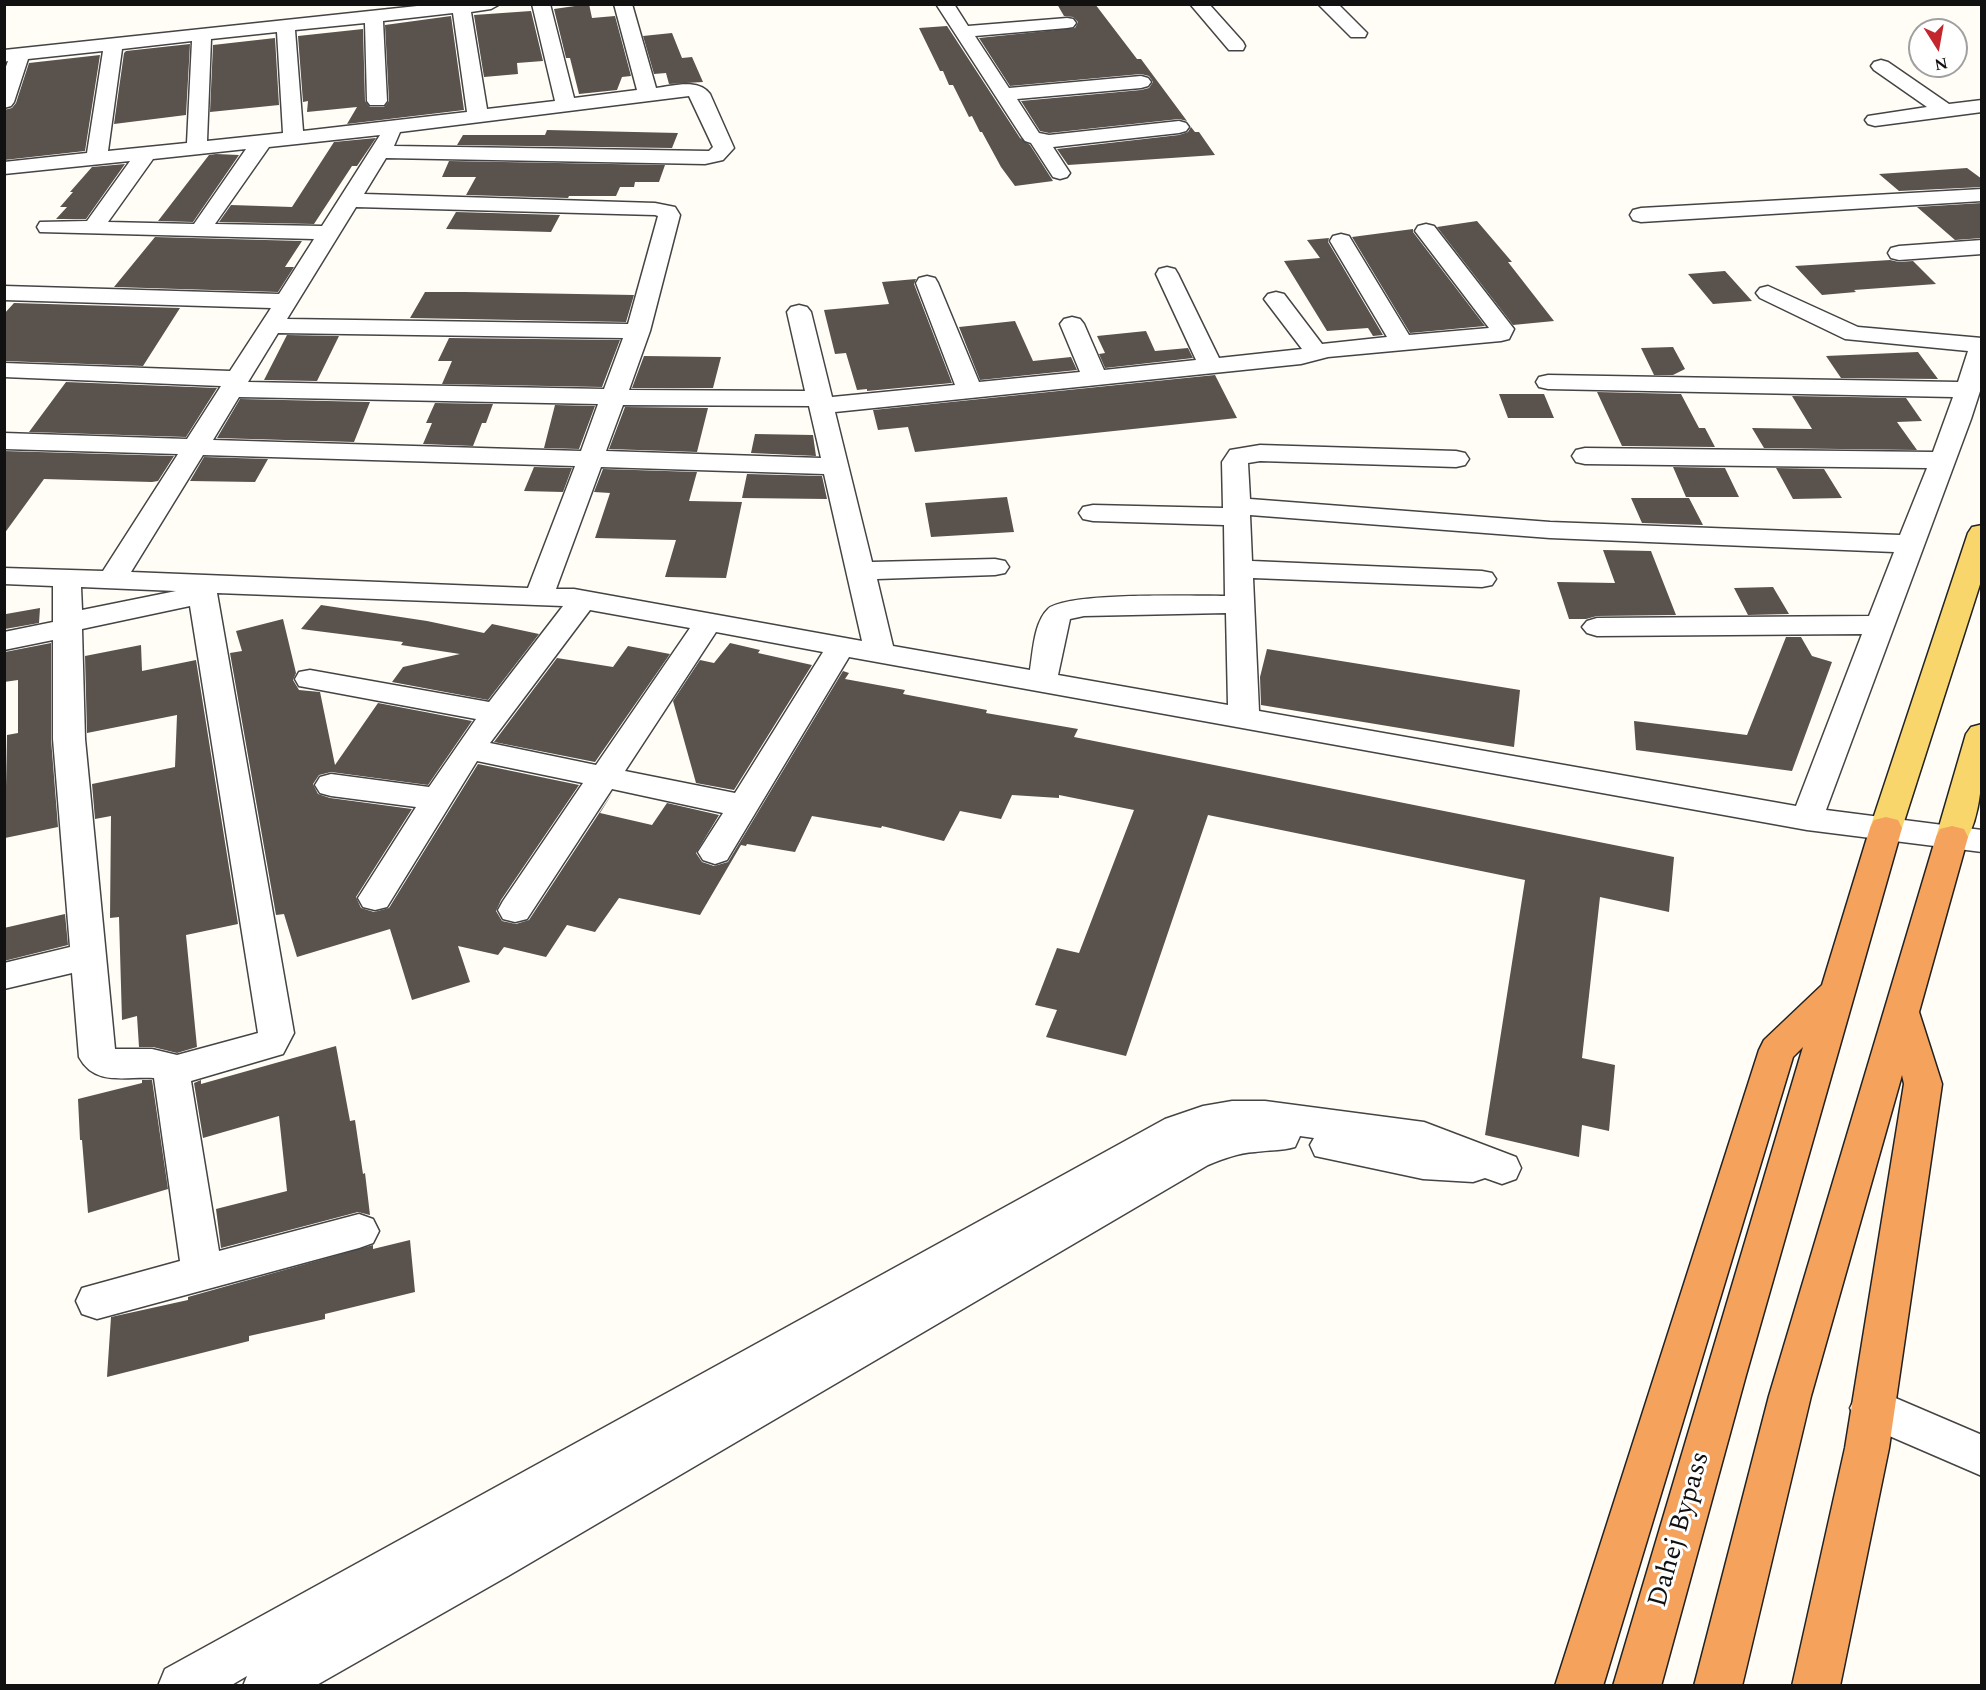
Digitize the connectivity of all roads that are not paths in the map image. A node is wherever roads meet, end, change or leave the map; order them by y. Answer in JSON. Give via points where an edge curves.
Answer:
{"nodes":[{"id":1,"x":491,"y":4,"type":"edge"},
{"id":2,"x":541,"y":4,"type":"edge"},
{"id":3,"x":623,"y":4,"type":"edge"},
{"id":4,"x":945,"y":4,"type":"edge"},
{"id":5,"x":1199,"y":4,"type":"edge"},
{"id":6,"x":1327,"y":4,"type":"edge"},
{"id":7,"x":461,"y":8,"type":"junction"},
{"id":8,"x":374,"y":17,"type":"junction"},
{"id":9,"x":1067,"y":23,"type":"dead end"},
{"id":10,"x":286,"y":26,"type":"junction"},
{"id":11,"x":962,"y":32,"type":"junction"},
{"id":12,"x":1358,"y":33,"type":"dead end"},
{"id":13,"x":202,"y":35,"type":"junction"},
{"id":14,"x":113,"y":45,"type":"junction"},
{"id":15,"x":1236,"y":46,"type":"dead end"},
{"id":16,"x":12,"y":55,"type":"edge"},
{"id":17,"x":1881,"y":66,"type":"dead end"},
{"id":18,"x":1141,"y":82,"type":"dead end"},
{"id":19,"x":648,"y":94,"type":"junction"},
{"id":20,"x":1003,"y":94,"type":"junction"},
{"id":21,"x":377,"y":101,"type":"dead end"},
{"id":22,"x":4,"y":102,"type":"edge"},
{"id":23,"x":566,"y":105,"type":"junction"},
{"id":24,"x":1982,"y":106,"type":"edge"},
{"id":25,"x":1945,"y":111,"type":"junction"},
{"id":26,"x":478,"y":116,"type":"junction"},
{"id":27,"x":1875,"y":120,"type":"dead end"},
{"id":28,"x":396,"y":127,"type":"junction"},
{"id":29,"x":1179,"y":127,"type":"dead end"},
{"id":30,"x":293,"y":138,"type":"junction"},
{"id":31,"x":1039,"y":140,"type":"junction"},
{"id":32,"x":263,"y":141,"type":"junction"},
{"id":33,"x":197,"y":147,"type":"junction"},
{"id":34,"x":147,"y":152,"type":"junction"},
{"id":35,"x":380,"y":152,"type":"junction"},
{"id":36,"x":97,"y":158,"type":"junction"},
{"id":37,"x":4,"y":168,"type":"edge"},
{"id":38,"x":1060,"y":173,"type":"dead end"},
{"id":39,"x":1982,"y":195,"type":"edge"},
{"id":40,"x":350,"y":200,"type":"junction"},
{"id":41,"x":1641,"y":215,"type":"dead end"},
{"id":42,"x":48,"y":227,"type":"dead end"},
{"id":43,"x":93,"y":228,"type":"junction"},
{"id":44,"x":200,"y":230,"type":"junction"},
{"id":45,"x":1426,"y":231,"type":"dead end"},
{"id":46,"x":329,"y":233,"type":"junction"},
{"id":47,"x":1341,"y":241,"type":"dead end"},
{"id":48,"x":1982,"y":247,"type":"edge"},
{"id":49,"x":1899,"y":253,"type":"dead end"},
{"id":50,"x":1167,"y":274,"type":"dead end"},
{"id":51,"x":927,"y":283,"type":"dead end"},
{"id":52,"x":4,"y":293,"type":"edge"},
{"id":53,"x":1768,"y":293,"type":"dead end"},
{"id":54,"x":1276,"y":299,"type":"dead end"},
{"id":55,"x":287,"y":301,"type":"junction"},
{"id":56,"x":799,"y":312,"type":"dead end"},
{"id":57,"x":1072,"y":324,"type":"dead end"},
{"id":58,"x":271,"y":326,"type":"junction"},
{"id":59,"x":638,"y":331,"type":"junction"},
{"id":60,"x":1402,"y":343,"type":"junction"},
{"id":61,"x":1982,"y":345,"type":"edge"},
{"id":62,"x":1317,"y":353,"type":"junction"},
{"id":63,"x":1211,"y":366,"type":"junction"},
{"id":64,"x":4,"y":370,"type":"edge"},
{"id":65,"x":1095,"y":378,"type":"junction"},
{"id":66,"x":1548,"y":382,"type":"dead end"},
{"id":67,"x":235,"y":384,"type":"junction"},
{"id":68,"x":1967,"y":390,"type":"junction"},
{"id":69,"x":970,"y":391,"type":"junction"},
{"id":70,"x":614,"y":398,"type":"junction"},
{"id":71,"x":820,"y":402,"type":"junction"},
{"id":72,"x":4,"y":441,"type":"edge"},
{"id":73,"x":195,"y":448,"type":"junction"},
{"id":74,"x":1585,"y":456,"type":"dead end"},
{"id":75,"x":592,"y":459,"type":"junction"},
{"id":76,"x":1456,"y":459,"type":"dead end"},
{"id":77,"x":1942,"y":460,"type":"junction"},
{"id":78,"x":836,"y":466,"type":"junction"},
{"id":79,"x":1237,"y":512,"type":"junction"},
{"id":80,"x":1093,"y":513,"type":"dead end"},
{"id":81,"x":1982,"y":533,"type":"edge"},
{"id":82,"x":1910,"y":544,"type":"junction"},
{"id":83,"x":995,"y":567,"type":"dead end"},
{"id":84,"x":1239,"y":569,"type":"junction"},
{"id":85,"x":861,"y":571,"type":"junction"},
{"id":86,"x":4,"y":576,"type":"edge"},
{"id":87,"x":67,"y":579,"type":"junction"},
{"id":88,"x":1482,"y":579,"type":"dead end"},
{"id":89,"x":112,"y":580,"type":"junction"},
{"id":90,"x":202,"y":589,"type":"junction"},
{"id":91,"x":539,"y":597,"type":"junction"},
{"id":92,"x":583,"y":600,"type":"junction"},
{"id":93,"x":1240,"y":604,"type":"junction"},
{"id":94,"x":708,"y":622,"type":"junction"},
{"id":95,"x":68,"y":625,"type":"junction"},
{"id":96,"x":1880,"y":625,"type":"junction"},
{"id":97,"x":1598,"y":627,"type":"dead end"},
{"id":98,"x":4,"y":640,"type":"edge"},
{"id":99,"x":841,"y":646,"type":"junction"},
{"id":100,"x":880,"y":653,"type":"junction"},
{"id":101,"x":310,"y":679,"type":"dead end"},
{"id":102,"x":1042,"y":682,"type":"junction"},
{"id":103,"x":496,"y":714,"type":"junction"},
{"id":104,"x":1244,"y":718,"type":"junction"},
{"id":105,"x":1982,"y":734,"type":"edge"},
{"id":106,"x":469,"y":749,"type":"junction"},
{"id":107,"x":604,"y":778,"type":"junction"},
{"id":108,"x":331,"y":785,"type":"dead end"},
{"id":109,"x":437,"y":799,"type":"junction"},
{"id":110,"x":744,"y":806,"type":"junction"},
{"id":111,"x":1807,"y":819,"type":"junction"},
{"id":112,"x":1886,"y":828,"type":"junction"},
{"id":113,"x":1967,"y":839,"type":"edge"},
{"id":114,"x":716,"y":852,"type":"dead end"},
{"id":115,"x":375,"y":898,"type":"dead end"},
{"id":116,"x":515,"y":910,"type":"dead end"},
{"id":117,"x":88,"y":956,"type":"junction"},
{"id":118,"x":4,"y":976,"type":"edge"},
{"id":119,"x":1836,"y":992,"type":"junction"},
{"id":120,"x":1901,"y":1011,"type":"junction"},
{"id":121,"x":178,"y":1070,"type":"junction"},
{"id":122,"x":359,"y":1231,"type":"dead end"},
{"id":123,"x":202,"y":1272,"type":"junction"},
{"id":124,"x":97,"y":1301,"type":"dead end"},
{"id":125,"x":1872,"y":1408,"type":"junction"},
{"id":126,"x":1982,"y":1456,"type":"edge"},
{"id":127,"x":182,"y":1686,"type":"edge"},
{"id":128,"x":267,"y":1686,"type":"edge"},
{"id":129,"x":1579,"y":1686,"type":"edge"},
{"id":130,"x":1637,"y":1686,"type":"edge"},
{"id":131,"x":1718,"y":1686,"type":"edge"},
{"id":132,"x":1816,"y":1686,"type":"edge"}],
"edges":[{"from":1,"to":7,"type":"street"},
{"from":2,"to":23,"type":"street"},
{"from":3,"to":19,"type":"street"},
{"from":4,"to":11,"type":"street"},
{"from":5,"to":15,"type":"street"},
{"from":6,"to":12,"type":"street"},
{"from":7,"to":8,"type":"street"},
{"from":7,"to":26,"type":"street"},
{"from":8,"to":10,"type":"street"},
{"from":8,"to":21,"type":"street"},
{"from":9,"to":11,"type":"street"},
{"from":10,"to":13,"type":"street","via":[[256,21]]},
{"from":10,"to":30,"type":"street"},
{"from":11,"to":20,"type":"street"},
{"from":13,"to":14,"type":"street"},
{"from":13,"to":33,"type":"street"},
{"from":14,"to":16,"type":"street"},
{"from":14,"to":36,"type":"street"},
{"from":16,"to":22,"type":"street"},
{"from":17,"to":25,"type":"street"},
{"from":18,"to":20,"type":"street"},
{"from":19,"to":23,"type":"street"},
{"from":19,"to":35,"type":"street","via":[[697,91],[724,148],[722,153],[705,158]]},
{"from":20,"to":31,"type":"street","via":[[1029,133]]},
{"from":23,"to":26,"type":"street"},
{"from":24,"to":25,"type":"street"},
{"from":25,"to":27,"type":"street"},
{"from":26,"to":28,"type":"street"},
{"from":28,"to":30,"type":"street"},
{"from":28,"to":35,"type":"street"},
{"from":29,"to":31,"type":"street"},
{"from":30,"to":32,"type":"street"},
{"from":31,"to":38,"type":"street"},
{"from":32,"to":33,"type":"street"},
{"from":32,"to":44,"type":"street"},
{"from":33,"to":34,"type":"street"},
{"from":34,"to":36,"type":"street"},
{"from":34,"to":43,"type":"street"},
{"from":35,"to":40,"type":"street"},
{"from":36,"to":37,"type":"street"},
{"from":39,"to":41,"type":"street"},
{"from":40,"to":46,"type":"street"},
{"from":40,"to":59,"type":"street","via":[[656,208],[667,212]]},
{"from":42,"to":43,"type":"street"},
{"from":43,"to":44,"type":"street"},
{"from":44,"to":46,"type":"street"},
{"from":45,"to":60,"type":"street","via":[[1503,332]]},
{"from":46,"to":55,"type":"street"},
{"from":47,"to":60,"type":"street"},
{"from":48,"to":49,"type":"street"},
{"from":50,"to":63,"type":"street"},
{"from":51,"to":69,"type":"street"},
{"from":52,"to":55,"type":"street"},
{"from":53,"to":61,"type":"street","via":[[1853,334]]},
{"from":54,"to":62,"type":"street"},
{"from":55,"to":58,"type":"street"},
{"from":56,"to":71,"type":"street"},
{"from":57,"to":65,"type":"street"},
{"from":58,"to":59,"type":"street"},
{"from":58,"to":67,"type":"street"},
{"from":59,"to":70,"type":"street"},
{"from":60,"to":62,"type":"street"},
{"from":61,"to":68,"type":"street"},
{"from":62,"to":63,"type":"street"},
{"from":63,"to":65,"type":"street"},
{"from":64,"to":67,"type":"street"},
{"from":65,"to":69,"type":"street"},
{"from":66,"to":68,"type":"street"},
{"from":67,"to":70,"type":"street"},
{"from":67,"to":73,"type":"street"},
{"from":68,"to":77,"type":"street"},
{"from":69,"to":71,"type":"street"},
{"from":70,"to":71,"type":"street"},
{"from":70,"to":75,"type":"street"},
{"from":71,"to":78,"type":"street"},
{"from":72,"to":73,"type":"street"},
{"from":73,"to":75,"type":"street"},
{"from":73,"to":89,"type":"street"},
{"from":74,"to":77,"type":"street"},
{"from":75,"to":78,"type":"street"},
{"from":75,"to":91,"type":"street"},
{"from":76,"to":79,"type":"street","via":[[1239,456],[1235,462]]},
{"from":77,"to":82,"type":"street"},
{"from":78,"to":85,"type":"street"},
{"from":79,"to":80,"type":"street"},
{"from":79,"to":82,"type":"street","via":[[1550,530]]},
{"from":79,"to":84,"type":"street"},
{"from":81,"to":112,"type":"main road"},
{"from":82,"to":96,"type":"street"},
{"from":83,"to":85,"type":"street"},
{"from":84,"to":88,"type":"street"},
{"from":84,"to":93,"type":"street"},
{"from":85,"to":100,"type":"street"},
{"from":86,"to":87,"type":"street"},
{"from":87,"to":89,"type":"street"},
{"from":87,"to":95,"type":"street"},
{"from":89,"to":90,"type":"street"},
{"from":90,"to":91,"type":"street"},
{"from":90,"to":95,"type":"street"},
{"from":90,"to":121,"type":"street","via":[[276,1033],[270,1044],[263,1047]]},
{"from":91,"to":92,"type":"street"},
{"from":92,"to":94,"type":"street"},
{"from":92,"to":103,"type":"street"},
{"from":93,"to":102,"type":"street","via":[[1083,607],[1060,613],[1055,619]]},
{"from":93,"to":104,"type":"street"},
{"from":94,"to":99,"type":"street"},
{"from":94,"to":107,"type":"street"},
{"from":95,"to":98,"type":"street"},
{"from":95,"to":117,"type":"street","via":[[69,739]]},
{"from":96,"to":97,"type":"street"},
{"from":96,"to":111,"type":"street"},
{"from":99,"to":100,"type":"street"},
{"from":99,"to":110,"type":"street"},
{"from":100,"to":102,"type":"street"},
{"from":101,"to":103,"type":"street"},
{"from":102,"to":104,"type":"street"},
{"from":103,"to":106,"type":"street"},
{"from":104,"to":111,"type":"street"},
{"from":105,"to":113,"type":"main road"},
{"from":106,"to":107,"type":"street"},
{"from":106,"to":109,"type":"street"},
{"from":107,"to":110,"type":"street"},
{"from":107,"to":116,"type":"street"},
{"from":108,"to":109,"type":"street"},
{"from":109,"to":115,"type":"street"},
{"from":110,"to":114,"type":"street"},
{"from":111,"to":112,"type":"street"},
{"from":112,"to":113,"type":"street"},
{"from":112,"to":119,"type":"highway","name":"Dahej Bypass"},
{"from":113,"to":120,"type":"highway"},
{"from":117,"to":118,"type":"street"},
{"from":117,"to":121,"type":"street","via":[[100,1061],[152,1063]]},
{"from":119,"to":129,"type":"highway","via":[[1777,1050]]},
{"from":119,"to":130,"type":"highway","name":"Dahej Bypass"},
{"from":120,"to":125,"type":"highway","via":[[1923,1084]]},
{"from":120,"to":131,"type":"highway","via":[[1790,1396]]},
{"from":121,"to":123,"type":"street","via":[[171,1080]]},
{"from":122,"to":123,"type":"street"},
{"from":123,"to":124,"type":"street"},
{"from":125,"to":126,"type":"street"},
{"from":125,"to":132,"type":"highway"},
{"from":127,"to":128,"type":"street","via":[[1178,1130],[1232,1116],[1267,1126],[1194,1154]]}]}
